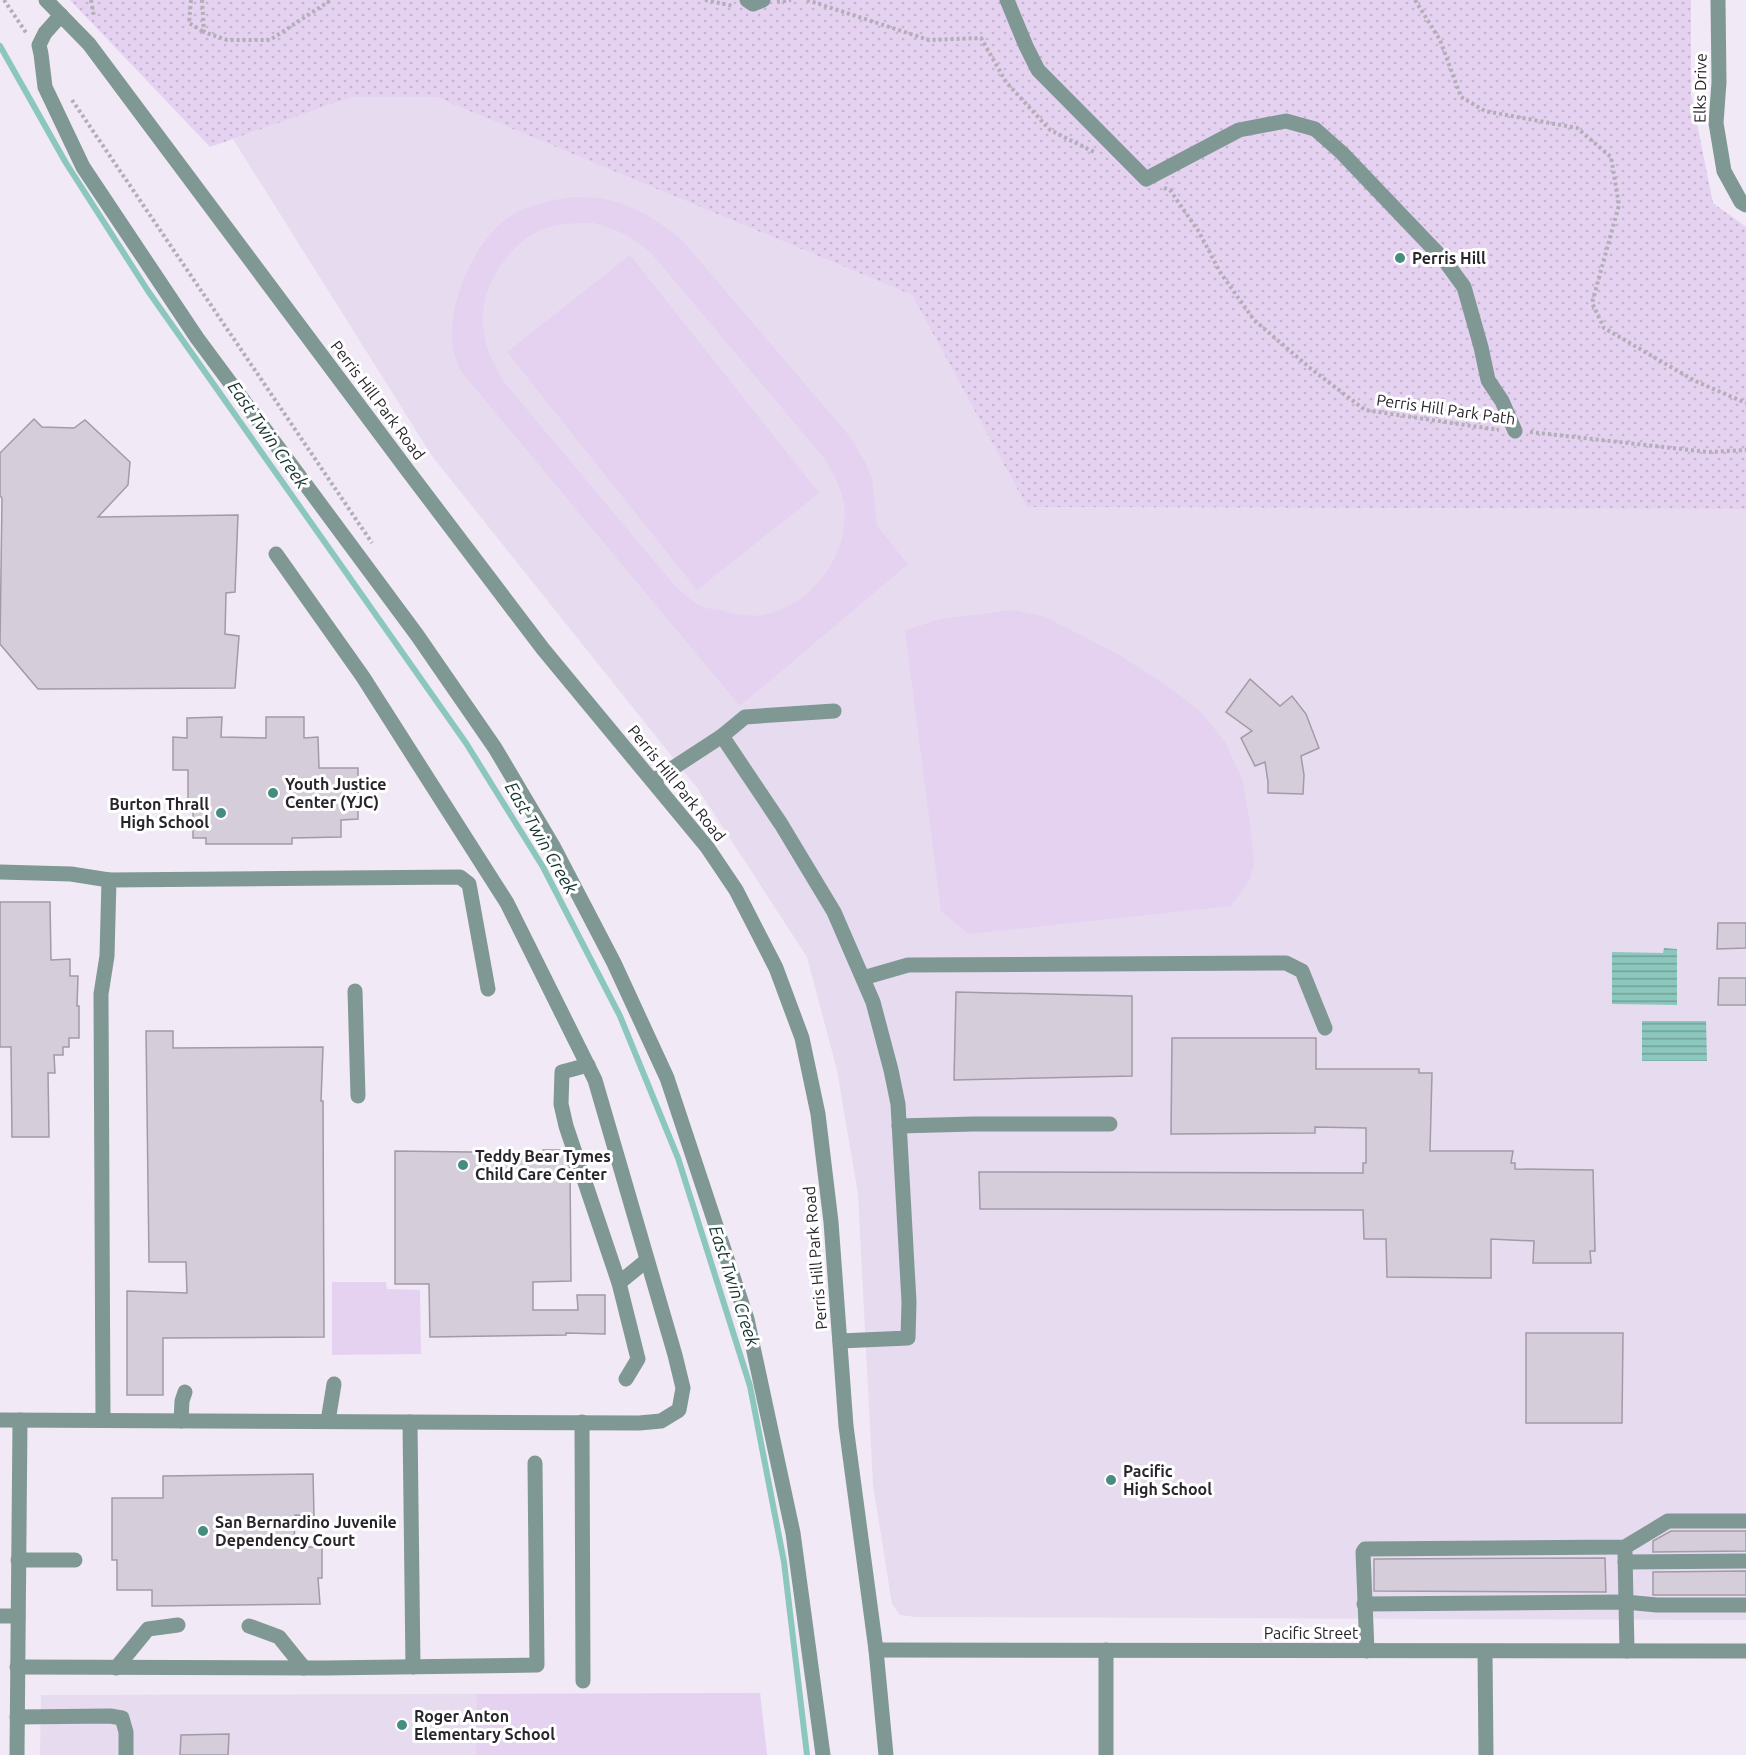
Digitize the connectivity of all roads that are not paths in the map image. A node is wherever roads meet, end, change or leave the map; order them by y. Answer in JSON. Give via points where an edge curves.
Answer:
{"nodes":[{"id":1,"x":46,"y":0,"type":"edge"},
{"id":2,"x":747,"y":0,"type":"edge"},
{"id":3,"x":763,"y":0,"type":"edge"},
{"id":4,"x":1007,"y":0,"type":"edge"},
{"id":5,"x":1718,"y":0,"type":"edge"},
{"id":6,"x":61,"y":15,"type":"junction"},
{"id":7,"x":1746,"y":205,"type":"edge"},
{"id":8,"x":1515,"y":431,"type":"road end"},
{"id":9,"x":276,"y":554,"type":"dead end"},
{"id":10,"x":834,"y":711,"type":"dead end"},
{"id":11,"x":722,"y":736,"type":"junction"},
{"id":12,"x":653,"y":781,"type":"junction"},
{"id":13,"x":0,"y":872,"type":"edge"},
{"id":14,"x":109,"y":880,"type":"junction"},
{"id":15,"x":863,"y":978,"type":"junction"},
{"id":16,"x":488,"y":988,"type":"dead end"},
{"id":17,"x":355,"y":991,"type":"dead end"},
{"id":18,"x":1325,"y":1028,"type":"dead end"},
{"id":19,"x":588,"y":1065,"type":"junction"},
{"id":20,"x":358,"y":1096,"type":"dead end"},
{"id":21,"x":1110,"y":1124,"type":"dead end"},
{"id":22,"x":899,"y":1126,"type":"junction"},
{"id":23,"x":647,"y":1260,"type":"junction"},
{"id":24,"x":619,"y":1283,"type":"junction"},
{"id":25,"x":840,"y":1341,"type":"junction"},
{"id":26,"x":626,"y":1379,"type":"dead end"},
{"id":27,"x":334,"y":1384,"type":"dead end"},
{"id":28,"x":185,"y":1392,"type":"dead end"},
{"id":29,"x":0,"y":1420,"type":"edge"},
{"id":30,"x":20,"y":1420,"type":"junction"},
{"id":31,"x":103,"y":1420,"type":"junction"},
{"id":32,"x":181,"y":1421,"type":"junction"},
{"id":33,"x":328,"y":1421,"type":"junction"},
{"id":34,"x":410,"y":1422,"type":"junction"},
{"id":35,"x":582,"y":1422,"type":"junction"},
{"id":36,"x":535,"y":1463,"type":"dead end"},
{"id":37,"x":1746,"y":1521,"type":"edge"},
{"id":38,"x":1625,"y":1554,"type":"junction"},
{"id":39,"x":18,"y":1560,"type":"junction"},
{"id":40,"x":75,"y":1560,"type":"dead end"},
{"id":41,"x":1746,"y":1561,"type":"edge"},
{"id":42,"x":1625,"y":1602,"type":"junction"},
{"id":43,"x":1364,"y":1604,"type":"junction"},
{"id":44,"x":1746,"y":1605,"type":"edge"},
{"id":45,"x":0,"y":1616,"type":"edge"},
{"id":46,"x":18,"y":1616,"type":"junction"},
{"id":47,"x":178,"y":1625,"type":"dead end"},
{"id":48,"x":249,"y":1626,"type":"dead end"},
{"id":49,"x":876,"y":1650,"type":"junction"},
{"id":50,"x":1106,"y":1650,"type":"junction"},
{"id":51,"x":1367,"y":1651,"type":"junction"},
{"id":52,"x":1627,"y":1651,"type":"junction"},
{"id":53,"x":1746,"y":1651,"type":"edge"},
{"id":54,"x":1485,"y":1652,"type":"junction"},
{"id":55,"x":17,"y":1667,"type":"junction"},
{"id":56,"x":413,"y":1667,"type":"junction"},
{"id":57,"x":116,"y":1668,"type":"junction"},
{"id":58,"x":304,"y":1668,"type":"junction"},
{"id":59,"x":583,"y":1681,"type":"dead end"},
{"id":60,"x":17,"y":1717,"type":"junction"},
{"id":61,"x":17,"y":1755,"type":"edge"},
{"id":62,"x":126,"y":1755,"type":"edge"},
{"id":63,"x":823,"y":1755,"type":"edge"},
{"id":64,"x":886,"y":1755,"type":"edge"},
{"id":65,"x":1106,"y":1755,"type":"edge"},
{"id":66,"x":1486,"y":1755,"type":"edge"}],
"edges":[{"from":1,"to":6,"type":"street","name":"Perris Hill Park Road"},
{"from":2,"to":3,"type":"street","via":[[753,4]]},
{"from":4,"to":8,"type":"street","via":[[1038,70],[1146,179],[1239,130],[1286,121],[1315,129],[1445,261],[1464,287],[1488,380]]},
{"from":5,"to":7,"type":"street","name":"Elks Drive","via":[[1716,123],[1724,171]]},
{"from":6,"to":12,"type":"street","name":"Perris Hill Park Road","via":[[115,77],[543,649]]},
{"from":6,"to":63,"type":"street","via":[[45,33],[39,45],[40,54],[45,87],[82,166],[197,338],[417,635],[495,748],[553,846],[653,1047],[675,1099],[747,1319],[794,1533]]},
{"from":9,"to":19,"type":"street","via":[[363,678],[507,903]]},
{"from":10,"to":11,"type":"street","via":[[745,717]]},
{"from":11,"to":12,"type":"street"},
{"from":11,"to":15,"type":"street","via":[[782,824],[834,912]]},
{"from":12,"to":25,"type":"street","name":"Perris Hill Park Road","via":[[736,890],[776,968],[802,1038],[818,1114]]},
{"from":13,"to":14,"type":"street","via":[[71,874]]},
{"from":14,"to":16,"type":"street","via":[[460,877],[469,884]]},
{"from":14,"to":31,"type":"street","via":[[107,956],[101,994]]},
{"from":15,"to":18,"type":"street","via":[[908,965],[1286,963],[1302,971]]},
{"from":15,"to":22,"type":"street","via":[[891,1070]]},
{"from":17,"to":20,"type":"street"},
{"from":19,"to":23,"type":"street"},
{"from":19,"to":24,"type":"street","via":[[562,1072],[561,1104]]},
{"from":21,"to":22,"type":"street"},
{"from":22,"to":25,"type":"street","via":[[908,1338]]},
{"from":23,"to":24,"type":"street"},
{"from":23,"to":35,"type":"street","via":[[682,1388],[679,1410],[661,1421]]},
{"from":24,"to":26,"type":"street","via":[[638,1359]]},
{"from":25,"to":49,"type":"street","name":"Perris Hill Park Road","via":[[846,1426]]},
{"from":27,"to":33,"type":"street"},
{"from":28,"to":32,"type":"street"},
{"from":29,"to":30,"type":"street"},
{"from":30,"to":31,"type":"street"},
{"from":30,"to":39,"type":"street"},
{"from":31,"to":32,"type":"street"},
{"from":32,"to":33,"type":"street"},
{"from":33,"to":34,"type":"street"},
{"from":34,"to":35,"type":"street"},
{"from":34,"to":56,"type":"street"},
{"from":35,"to":59,"type":"street"},
{"from":36,"to":56,"type":"street","via":[[537,1665]]},
{"from":37,"to":38,"type":"street","via":[[1668,1521]]},
{"from":38,"to":41,"type":"street"},
{"from":38,"to":42,"type":"street"},
{"from":38,"to":43,"type":"street","via":[[1365,1549]]},
{"from":39,"to":40,"type":"street"},
{"from":39,"to":46,"type":"street"},
{"from":42,"to":43,"type":"street"},
{"from":42,"to":44,"type":"street"},
{"from":42,"to":52,"type":"street"},
{"from":43,"to":51,"type":"street"},
{"from":45,"to":46,"type":"street"},
{"from":46,"to":55,"type":"street"},
{"from":47,"to":57,"type":"street","via":[[148,1629]]},
{"from":48,"to":58,"type":"street","via":[[279,1637]]},
{"from":49,"to":50,"type":"street","name":"Pacific Street"},
{"from":49,"to":64,"type":"street","name":"Perris Hill Park Road"},
{"from":50,"to":51,"type":"street","name":"Pacific Street"},
{"from":50,"to":65,"type":"street"},
{"from":51,"to":54,"type":"street","name":"Pacific Street"},
{"from":52,"to":53,"type":"street","name":"Pacific Street"},
{"from":52,"to":54,"type":"street","name":"Pacific Street"},
{"from":54,"to":66,"type":"street"},
{"from":55,"to":57,"type":"street"},
{"from":55,"to":60,"type":"street"},
{"from":56,"to":58,"type":"street"},
{"from":57,"to":58,"type":"street"},
{"from":60,"to":61,"type":"street"},
{"from":60,"to":62,"type":"street","via":[[122,1718]]}]}
